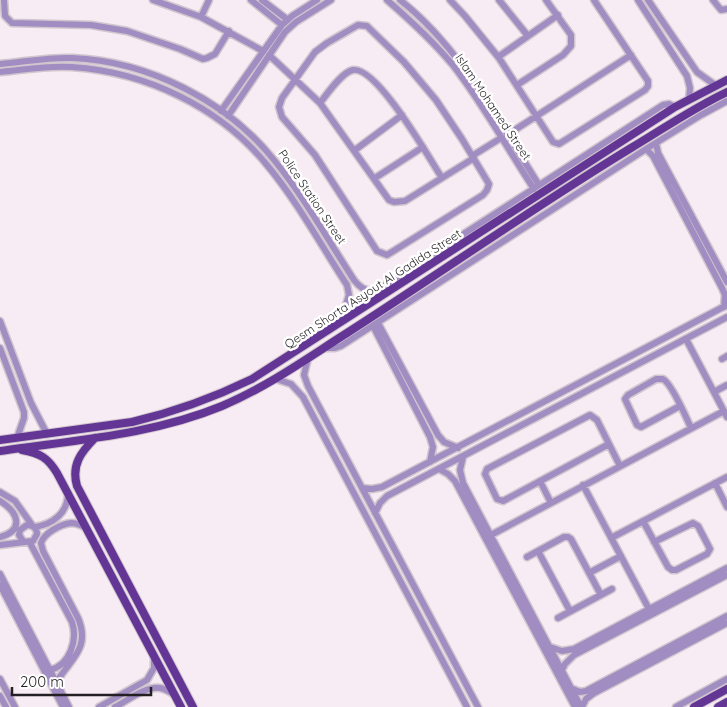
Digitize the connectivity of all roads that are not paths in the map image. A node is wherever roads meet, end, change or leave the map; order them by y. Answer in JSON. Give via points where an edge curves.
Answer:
{"nodes":[{"id":1,"x":4,"y":0,"type":"edge"},
{"id":2,"x":152,"y":0,"type":"edge"},
{"id":3,"x":208,"y":0,"type":"edge"},
{"id":4,"x":251,"y":0,"type":"edge"},
{"id":5,"x":262,"y":0,"type":"edge"},
{"id":6,"x":317,"y":0,"type":"edge"},
{"id":7,"x":331,"y":0,"type":"edge"},
{"id":8,"x":387,"y":0,"type":"edge"},
{"id":9,"x":400,"y":0,"type":"edge"},
{"id":10,"x":450,"y":0,"type":"edge"},
{"id":11,"x":499,"y":0,"type":"edge"},
{"id":12,"x":546,"y":0,"type":"edge"},
{"id":13,"x":594,"y":0,"type":"edge"},
{"id":14,"x":638,"y":0,"type":"edge"},
{"id":15,"x":648,"y":0,"type":"edge"},
{"id":16,"x":713,"y":0,"type":"edge"},
{"id":17,"x":170,"y":2,"type":"edge"},
{"id":18,"x":727,"y":9,"type":"edge"},
{"id":19,"x":558,"y":15,"type":"junction"},
{"id":20,"x":201,"y":17,"type":"junction"},
{"id":21,"x":288,"y":20,"type":"junction"},
{"id":22,"x":282,"y":25,"type":"junction"},
{"id":23,"x":229,"y":31,"type":"junction"},
{"id":24,"x":278,"y":36,"type":"junction"},
{"id":25,"x":528,"y":36,"type":"junction"},
{"id":26,"x":266,"y":53,"type":"junction"},
{"id":27,"x":631,"y":55,"type":"junction"},
{"id":28,"x":498,"y":57,"type":"junction"},
{"id":29,"x":0,"y":64,"type":"edge"},
{"id":30,"x":0,"y":72,"type":"edge"},
{"id":31,"x":297,"y":80,"type":"junction"},
{"id":32,"x":727,"y":80,"type":"edge"},
{"id":33,"x":517,"y":85,"type":"junction"},
{"id":34,"x":715,"y":85,"type":"junction"},
{"id":35,"x":727,"y":92,"type":"edge"},
{"id":36,"x":689,"y":99,"type":"junction"},
{"id":37,"x":206,"y":101,"type":"junction"},
{"id":38,"x":727,"y":102,"type":"edge"},
{"id":39,"x":320,"y":103,"type":"junction"},
{"id":40,"x":714,"y":103,"type":"junction"},
{"id":41,"x":485,"y":106,"type":"junction"},
{"id":42,"x":676,"y":107,"type":"junction"},
{"id":43,"x":202,"y":109,"type":"junction"},
{"id":44,"x":221,"y":111,"type":"junction"},
{"id":45,"x":402,"y":115,"type":"junction"},
{"id":46,"x":228,"y":116,"type":"junction"},
{"id":47,"x":536,"y":116,"type":"junction"},
{"id":48,"x":504,"y":136,"type":"junction"},
{"id":49,"x":656,"y":143,"type":"junction"},
{"id":50,"x":423,"y":147,"type":"junction"},
{"id":51,"x":646,"y":149,"type":"junction"},
{"id":52,"x":355,"y":150,"type":"junction"},
{"id":53,"x":473,"y":157,"type":"junction"},
{"id":54,"x":582,"y":167,"type":"junction"},
{"id":55,"x":588,"y":174,"type":"junction"},
{"id":56,"x":375,"y":178,"type":"junction"},
{"id":57,"x":442,"y":178,"type":"junction"},
{"id":58,"x":536,"y":187,"type":"junction"},
{"id":59,"x":473,"y":233,"type":"junction"},
{"id":60,"x":423,"y":270,"type":"junction"},
{"id":61,"x":428,"y":280,"type":"junction"},
{"id":62,"x":727,"y":282,"type":"edge"},
{"id":63,"x":392,"y":285,"type":"junction"},
{"id":64,"x":416,"y":294,"type":"junction"},
{"id":65,"x":400,"y":299,"type":"junction"},
{"id":66,"x":725,"y":306,"type":"edge"},
{"id":67,"x":346,"y":314,"type":"junction"},
{"id":68,"x":727,"y":317,"type":"edge"},
{"id":69,"x":378,"y":320,"type":"junction"},
{"id":70,"x":0,"y":321,"type":"edge"},
{"id":71,"x":694,"y":323,"type":"junction"},
{"id":72,"x":699,"y":332,"type":"junction"},
{"id":73,"x":686,"y":339,"type":"junction"},
{"id":74,"x":0,"y":348,"type":"edge"},
{"id":75,"x":324,"y":348,"type":"junction"},
{"id":76,"x":308,"y":358,"type":"junction"},
{"id":77,"x":276,"y":379,"type":"junction"},
{"id":78,"x":727,"y":385,"type":"edge"},
{"id":79,"x":714,"y":392,"type":"junction"},
{"id":80,"x":197,"y":403,"type":"junction"},
{"id":81,"x":680,"y":406,"type":"junction"},
{"id":82,"x":185,"y":407,"type":"junction"},
{"id":83,"x":201,"y":413,"type":"junction"},
{"id":84,"x":521,"y":414,"type":"junction"},
{"id":85,"x":725,"y":414,"type":"edge"},
{"id":86,"x":188,"y":418,"type":"junction"},
{"id":87,"x":526,"y":423,"type":"junction"},
{"id":88,"x":692,"y":428,"type":"junction"},
{"id":89,"x":47,"y":434,"type":"junction"},
{"id":90,"x":17,"y":438,"type":"junction"},
{"id":91,"x":95,"y":438,"type":"junction"},
{"id":92,"x":0,"y":440,"type":"edge"},
{"id":93,"x":609,"y":444,"type":"junction"},
{"id":94,"x":458,"y":448,"type":"junction"},
{"id":95,"x":13,"y":449,"type":"junction"},
{"id":96,"x":0,"y":451,"type":"edge"},
{"id":97,"x":462,"y":457,"type":"junction"},
{"id":98,"x":430,"y":462,"type":"junction"},
{"id":99,"x":620,"y":466,"type":"junction"},
{"id":100,"x":439,"y":469,"type":"junction"},
{"id":101,"x":727,"y":477,"type":"edge"},
{"id":102,"x":540,"y":481,"type":"junction"},
{"id":103,"x":715,"y":483,"type":"junction"},
{"id":104,"x":583,"y":485,"type":"junction"},
{"id":105,"x":77,"y":486,"type":"junction"},
{"id":106,"x":362,"y":488,"type":"junction"},
{"id":107,"x":0,"y":492,"type":"edge"},
{"id":108,"x":68,"y":492,"type":"junction"},
{"id":109,"x":0,"y":501,"type":"edge"},
{"id":110,"x":551,"y":502,"type":"junction"},
{"id":111,"x":727,"y":505,"type":"edge"},
{"id":112,"x":475,"y":512,"type":"junction"},
{"id":113,"x":375,"y":513,"type":"junction"},
{"id":114,"x":643,"y":521,"type":"junction"},
{"id":115,"x":35,"y":528,"type":"junction"},
{"id":116,"x":18,"y":530,"type":"junction"},
{"id":117,"x":88,"y":530,"type":"junction"},
{"id":118,"x":491,"y":534,"type":"junction"},
{"id":119,"x":0,"y":536,"type":"edge"},
{"id":120,"x":611,"y":538,"type":"junction"},
{"id":121,"x":42,"y":540,"type":"junction"},
{"id":122,"x":29,"y":542,"type":"junction"},
{"id":123,"x":654,"y":542,"type":"junction"},
{"id":124,"x":0,"y":545,"type":"edge"},
{"id":125,"x":538,"y":551,"type":"junction"},
{"id":126,"x":621,"y":556,"type":"junction"},
{"id":127,"x":527,"y":557,"type":"dead end"},
{"id":128,"x":727,"y":568,"type":"edge"},
{"id":129,"x":589,"y":573,"type":"junction"},
{"id":130,"x":0,"y":574,"type":"edge"},
{"id":131,"x":727,"y":575,"type":"edge"},
{"id":132,"x":0,"y":585,"type":"edge"},
{"id":133,"x":415,"y":588,"type":"junction"},
{"id":134,"x":612,"y":589,"type":"dead end"},
{"id":135,"x":407,"y":593,"type":"junction"},
{"id":136,"x":133,"y":594,"type":"junction"},
{"id":137,"x":601,"y":595,"type":"junction"},
{"id":138,"x":68,"y":598,"type":"junction"},
{"id":139,"x":124,"y":599,"type":"junction"},
{"id":140,"x":61,"y":602,"type":"junction"},
{"id":141,"x":522,"y":602,"type":"junction"},
{"id":142,"x":649,"y":609,"type":"junction"},
{"id":143,"x":570,"y":611,"type":"junction"},
{"id":144,"x":727,"y":616,"type":"edge"},
{"id":145,"x":558,"y":618,"type":"dead end"},
{"id":146,"x":727,"y":623,"type":"edge"},
{"id":147,"x":719,"y":624,"type":"junction"},
{"id":148,"x":625,"y":625,"type":"junction"},
{"id":149,"x":550,"y":647,"type":"junction"},
{"id":150,"x":154,"y":655,"type":"junction"},
{"id":151,"x":50,"y":670,"type":"junction"},
{"id":152,"x":562,"y":670,"type":"junction"},
{"id":153,"x":0,"y":679,"type":"edge"},
{"id":154,"x":727,"y":679,"type":"edge"},
{"id":155,"x":147,"y":680,"type":"junction"},
{"id":156,"x":56,"y":683,"type":"junction"},
{"id":157,"x":151,"y":689,"type":"junction"},
{"id":158,"x":572,"y":689,"type":"junction"},
{"id":159,"x":727,"y":689,"type":"edge"},
{"id":160,"x":0,"y":696,"type":"edge"},
{"id":161,"x":176,"y":696,"type":"junction"},
{"id":162,"x":727,"y":702,"type":"edge"},
{"id":163,"x":6,"y":707,"type":"edge"},
{"id":164,"x":15,"y":707,"type":"edge"},
{"id":165,"x":64,"y":707,"type":"edge"},
{"id":166,"x":69,"y":707,"type":"edge"},
{"id":167,"x":99,"y":707,"type":"edge"},
{"id":168,"x":115,"y":707,"type":"edge"},
{"id":169,"x":181,"y":707,"type":"edge"},
{"id":170,"x":193,"y":707,"type":"edge"},
{"id":171,"x":467,"y":707,"type":"edge"},
{"id":172,"x":478,"y":707,"type":"edge"},
{"id":173,"x":575,"y":707,"type":"edge"},
{"id":174,"x":582,"y":707,"type":"edge"},
{"id":175,"x":676,"y":707,"type":"edge"},
{"id":176,"x":694,"y":707,"type":"edge"},
{"id":177,"x":718,"y":707,"type":"edge"}],
"edges":[{"from":1,"to":23,"type":"street","via":[[5,16],[12,23],[91,25],[127,31],[203,59],[215,54]]},
{"from":2,"to":17,"type":"street"},
{"from":3,"to":20,"type":"street"},
{"from":4,"to":22,"type":"street"},
{"from":5,"to":21,"type":"street"},
{"from":6,"to":21,"type":"street"},
{"from":7,"to":24,"type":"street"},
{"from":8,"to":41,"type":"street","name":"Islam Mohamed Street","via":[[441,51]]},
{"from":9,"to":41,"type":"street","name":"Islam Mohamed Street","via":[[450,51],[471,78]]},
{"from":10,"to":28,"type":"street"},
{"from":11,"to":25,"type":"street"},
{"from":12,"to":19,"type":"street"},
{"from":13,"to":27,"type":"street"},
{"from":14,"to":36,"type":"street","via":[[687,76]]},
{"from":15,"to":34,"type":"street","via":[[697,72]]},
{"from":16,"to":18,"type":"street","via":[[721,10]]},
{"from":17,"to":20,"type":"street"},
{"from":19,"to":25,"type":"street"},
{"from":19,"to":33,"type":"street","via":[[571,35],[571,46],[563,55]]},
{"from":20,"to":23,"type":"street"},
{"from":21,"to":22,"type":"street"},
{"from":22,"to":24,"type":"street"},
{"from":23,"to":26,"type":"street"},
{"from":24,"to":26,"type":"street"},
{"from":25,"to":28,"type":"street"},
{"from":26,"to":31,"type":"street"},
{"from":26,"to":44,"type":"street"},
{"from":26,"to":46,"type":"street"},
{"from":27,"to":47,"type":"street"},
{"from":27,"to":47,"type":"street","via":[[648,81],[645,90],[559,144],[553,142]]},
{"from":28,"to":33,"type":"street"},
{"from":29,"to":37,"type":"street","name":"Police Station Street","via":[[71,58],[103,62],[151,74]]},
{"from":30,"to":43,"type":"street","name":"Police Station Street","via":[[70,67],[117,74],[170,92]]},
{"from":31,"to":39,"type":"street"},
{"from":31,"to":53,"type":"street","via":[[323,46],[358,25],[367,26],[414,72]]},
{"from":31,"to":53,"type":"street","via":[[280,102],[280,112],[315,155],[382,254],[392,253],[486,193],[488,181]]},
{"from":32,"to":34,"type":"main road","name":"Qesm Shorta Asyout Al Gadida Street"},
{"from":33,"to":47,"type":"street"},
{"from":34,"to":36,"type":"main road","name":"Qesm Shorta Asyout Al Gadida Street"},
{"from":35,"to":40,"type":"main road","name":"Qesm Shorta Asyout Al Gadida Street"},
{"from":36,"to":42,"type":"main road","name":"Qesm Shorta Asyout Al Gadida Street"},
{"from":37,"to":43,"type":"street"},
{"from":37,"to":44,"type":"street","name":"Police Station Street"},
{"from":38,"to":40,"type":"street"},
{"from":39,"to":45,"type":"street","via":[[344,74],[362,71]]},
{"from":39,"to":52,"type":"street"},
{"from":40,"to":49,"type":"street"},
{"from":40,"to":55,"type":"main road","name":"Qesm Shorta Asyout Al Gadida Street"},
{"from":41,"to":48,"type":"street","name":"Islam Mohamed Street"},
{"from":42,"to":54,"type":"main road","name":"Qesm Shorta Asyout Al Gadida Street"},
{"from":42,"to":58,"type":"street","via":[[663,105]]},
{"from":43,"to":67,"type":"street","name":"Police Station Street","via":[[243,139],[277,178],[347,285]]},
{"from":44,"to":46,"type":"street","name":"Police Station Street"},
{"from":45,"to":50,"type":"street"},
{"from":45,"to":52,"type":"street"},
{"from":46,"to":63,"type":"street","name":"Police Station Street","via":[[274,160],[357,284],[375,291]]},
{"from":47,"to":48,"type":"street"},
{"from":48,"to":53,"type":"street"},
{"from":48,"to":58,"type":"street","name":"Islam Mohamed Street"},
{"from":49,"to":51,"type":"street"},
{"from":49,"to":62,"type":"street","via":[[658,153]]},
{"from":50,"to":56,"type":"street"},
{"from":50,"to":57,"type":"street"},
{"from":51,"to":64,"type":"street"},
{"from":51,"to":66,"type":"street","via":[[653,156],[722,288]]},
{"from":52,"to":56,"type":"street"},
{"from":53,"to":57,"type":"street"},
{"from":54,"to":55,"type":"main road"},
{"from":54,"to":59,"type":"main road","name":"Qesm Shorta Asyout Al Gadida Street"},
{"from":55,"to":61,"type":"main road","name":"Qesm Shorta Asyout Al Gadida Street"},
{"from":56,"to":57,"type":"street","via":[[389,200],[400,202]]},
{"from":58,"to":59,"type":"street"},
{"from":59,"to":60,"type":"main road","name":"Qesm Shorta Asyout Al Gadida Street"},
{"from":59,"to":63,"type":"street"},
{"from":60,"to":61,"type":"main road"},
{"from":60,"to":63,"type":"main road","name":"Qesm Shorta Asyout Al Gadida Street"},
{"from":61,"to":64,"type":"main road","name":"Qesm Shorta Asyout Al Gadida Street"},
{"from":63,"to":65,"type":"main road"},
{"from":63,"to":67,"type":"main road","name":"Qesm Shorta Asyout Al Gadida Street"},
{"from":64,"to":65,"type":"main road","name":"Qesm Shorta Asyout Al Gadida Street"},
{"from":64,"to":69,"type":"street"},
{"from":65,"to":69,"type":"main road","name":"Qesm Shorta Asyout Al Gadida Street"},
{"from":66,"to":71,"type":"street"},
{"from":67,"to":80,"type":"main road","name":"Qesm Shorta Asyout Al Gadida Street","via":[[252,379]]},
{"from":68,"to":72,"type":"street"},
{"from":69,"to":75,"type":"main road","name":"Qesm Shorta Asyout Al Gadida Street"},
{"from":69,"to":75,"type":"street","via":[[341,346]]},
{"from":69,"to":94,"type":"street","via":[[438,435],[448,445]]},
{"from":69,"to":98,"type":"street","via":[[430,437],[433,447]]},
{"from":70,"to":89,"type":"street","via":[[31,404]]},
{"from":71,"to":72,"type":"street"},
{"from":71,"to":84,"type":"street"},
{"from":72,"to":73,"type":"street"},
{"from":73,"to":79,"type":"street"},
{"from":73,"to":87,"type":"street"},
{"from":74,"to":90,"type":"street","via":[[24,412]]},
{"from":75,"to":76,"type":"main road","name":"Qesm Shorta Asyout Al Gadida Street"},
{"from":76,"to":77,"type":"main road","name":"Qesm Shorta Asyout Al Gadida Street"},
{"from":76,"to":106,"type":"street","via":[[304,369],[308,386]]},
{"from":77,"to":83,"type":"main road","name":"Qesm Shorta Asyout Al Gadida Street","via":[[234,401]]},
{"from":77,"to":135,"type":"street","via":[[292,384],[303,397]]},
{"from":78,"to":79,"type":"street"},
{"from":79,"to":85,"type":"street"},
{"from":80,"to":82,"type":"main road","name":"Qesm Shorta Asyout Al Gadida Street"},
{"from":80,"to":83,"type":"main road"},
{"from":81,"to":81,"type":"street","via":[[667,381],[661,378],[625,399],[641,427]]},
{"from":81,"to":88,"type":"street"},
{"from":82,"to":86,"type":"main road"},
{"from":82,"to":89,"type":"main road","name":"Qesm Shorta Asyout Al Gadida Street","via":[[132,422]]},
{"from":83,"to":86,"type":"main road","name":"Qesm Shorta Asyout Al Gadida Street"},
{"from":84,"to":87,"type":"street"},
{"from":84,"to":94,"type":"street"},
{"from":85,"to":88,"type":"street"},
{"from":86,"to":91,"type":"main road","name":"Qesm Shorta Asyout Al Gadida Street"},
{"from":87,"to":97,"type":"street"},
{"from":88,"to":99,"type":"street"},
{"from":89,"to":90,"type":"main road","name":"Qesm Shorta Asyout Al Gadida Street"},
{"from":90,"to":92,"type":"main road","name":"Qesm Shorta Asyout Al Gadida Street"},
{"from":91,"to":95,"type":"main road","name":"Qesm Shorta Asyout Al Gadida Street"},
{"from":91,"to":105,"type":"main road","via":[[78,459]]},
{"from":93,"to":99,"type":"street"},
{"from":93,"to":102,"type":"street"},
{"from":93,"to":102,"type":"street","via":[[596,418],[588,416],[485,472],[500,501]]},
{"from":94,"to":98,"type":"street"},
{"from":95,"to":96,"type":"main road","name":"Qesm Shorta Asyout Al Gadida Street"},
{"from":95,"to":108,"type":"main road","via":[[35,452],[46,458]]},
{"from":97,"to":100,"type":"street"},
{"from":97,"to":112,"type":"street","via":[[460,470]]},
{"from":98,"to":106,"type":"street","via":[[379,488]]},
{"from":99,"to":104,"type":"street"},
{"from":100,"to":112,"type":"street","via":[[455,481]]},
{"from":100,"to":113,"type":"street","via":[[384,498]]},
{"from":101,"to":103,"type":"street"},
{"from":102,"to":110,"type":"street"},
{"from":103,"to":111,"type":"street"},
{"from":103,"to":114,"type":"street"},
{"from":104,"to":110,"type":"street"},
{"from":104,"to":120,"type":"street"},
{"from":105,"to":108,"type":"main road","via":[[71,486]]},
{"from":105,"to":136,"type":"main road"},
{"from":106,"to":113,"type":"street"},
{"from":107,"to":115,"type":"street","via":[[15,501]]},
{"from":108,"to":115,"type":"street","via":[[67,504],[61,514]]},
{"from":108,"to":117,"type":"main road"},
{"from":109,"to":116,"type":"street","via":[[13,512]]},
{"from":110,"to":118,"type":"street"},
{"from":112,"to":118,"type":"street"},
{"from":112,"to":141,"type":"street"},
{"from":113,"to":133,"type":"street"},
{"from":114,"to":120,"type":"street"},
{"from":114,"to":123,"type":"street"},
{"from":115,"to":116,"type":"street","via":[[24,526]]},
{"from":115,"to":121,"type":"street"},
{"from":115,"to":122,"type":"street","via":[[37,536]]},
{"from":116,"to":119,"type":"street"},
{"from":116,"to":122,"type":"street","via":[[20,537]]},
{"from":117,"to":121,"type":"street","via":[[67,524]]},
{"from":117,"to":139,"type":"main road"},
{"from":118,"to":141,"type":"street"},
{"from":120,"to":126,"type":"street"},
{"from":121,"to":122,"type":"street"},
{"from":121,"to":138,"type":"street","via":[[43,551]]},
{"from":122,"to":124,"type":"street"},
{"from":122,"to":140,"type":"street"},
{"from":123,"to":123,"type":"street","via":[[668,567],[674,571],[707,554],[710,549],[693,522]]},
{"from":125,"to":127,"type":"street"},
{"from":125,"to":129,"type":"street","via":[[568,537]]},
{"from":125,"to":143,"type":"street"},
{"from":126,"to":129,"type":"street"},
{"from":126,"to":142,"type":"street"},
{"from":128,"to":142,"type":"street"},
{"from":129,"to":137,"type":"street"},
{"from":130,"to":151,"type":"street"},
{"from":131,"to":148,"type":"street"},
{"from":132,"to":165,"type":"street"},
{"from":133,"to":135,"type":"street"},
{"from":133,"to":172,"type":"street"},
{"from":134,"to":137,"type":"street"},
{"from":135,"to":171,"type":"street"},
{"from":136,"to":139,"type":"main road"},
{"from":136,"to":170,"type":"main road"},
{"from":137,"to":143,"type":"street"},
{"from":138,"to":140,"type":"street"},
{"from":138,"to":156,"type":"street","via":[[80,623],[82,640],[77,656]]},
{"from":139,"to":150,"type":"main road"},
{"from":140,"to":151,"type":"street","via":[[74,627],[75,639],[64,660]]},
{"from":141,"to":149,"type":"street"},
{"from":141,"to":173,"type":"street"},
{"from":142,"to":148,"type":"street"},
{"from":143,"to":145,"type":"street"},
{"from":144,"to":147,"type":"street"},
{"from":146,"to":147,"type":"street"},
{"from":147,"to":158,"type":"street","via":[[586,691]]},
{"from":147,"to":174,"type":"street","via":[[594,694]]},
{"from":148,"to":149,"type":"street","via":[[570,651],[562,652]]},
{"from":148,"to":152,"type":"street","via":[[574,655]]},
{"from":149,"to":152,"type":"street"},
{"from":150,"to":155,"type":"street","via":[[154,668]]},
{"from":150,"to":161,"type":"main road"},
{"from":151,"to":156,"type":"street"},
{"from":152,"to":158,"type":"street"},
{"from":153,"to":164,"type":"street"},
{"from":154,"to":175,"type":"street"},
{"from":155,"to":157,"type":"street"},
{"from":155,"to":167,"type":"street"},
{"from":156,"to":166,"type":"street"},
{"from":157,"to":161,"type":"street","via":[[164,689]]},
{"from":157,"to":168,"type":"street"},
{"from":158,"to":174,"type":"street"},
{"from":159,"to":176,"type":"main road"},
{"from":160,"to":163,"type":"street"},
{"from":161,"to":169,"type":"main road"},
{"from":162,"to":177,"type":"main road"}]}
